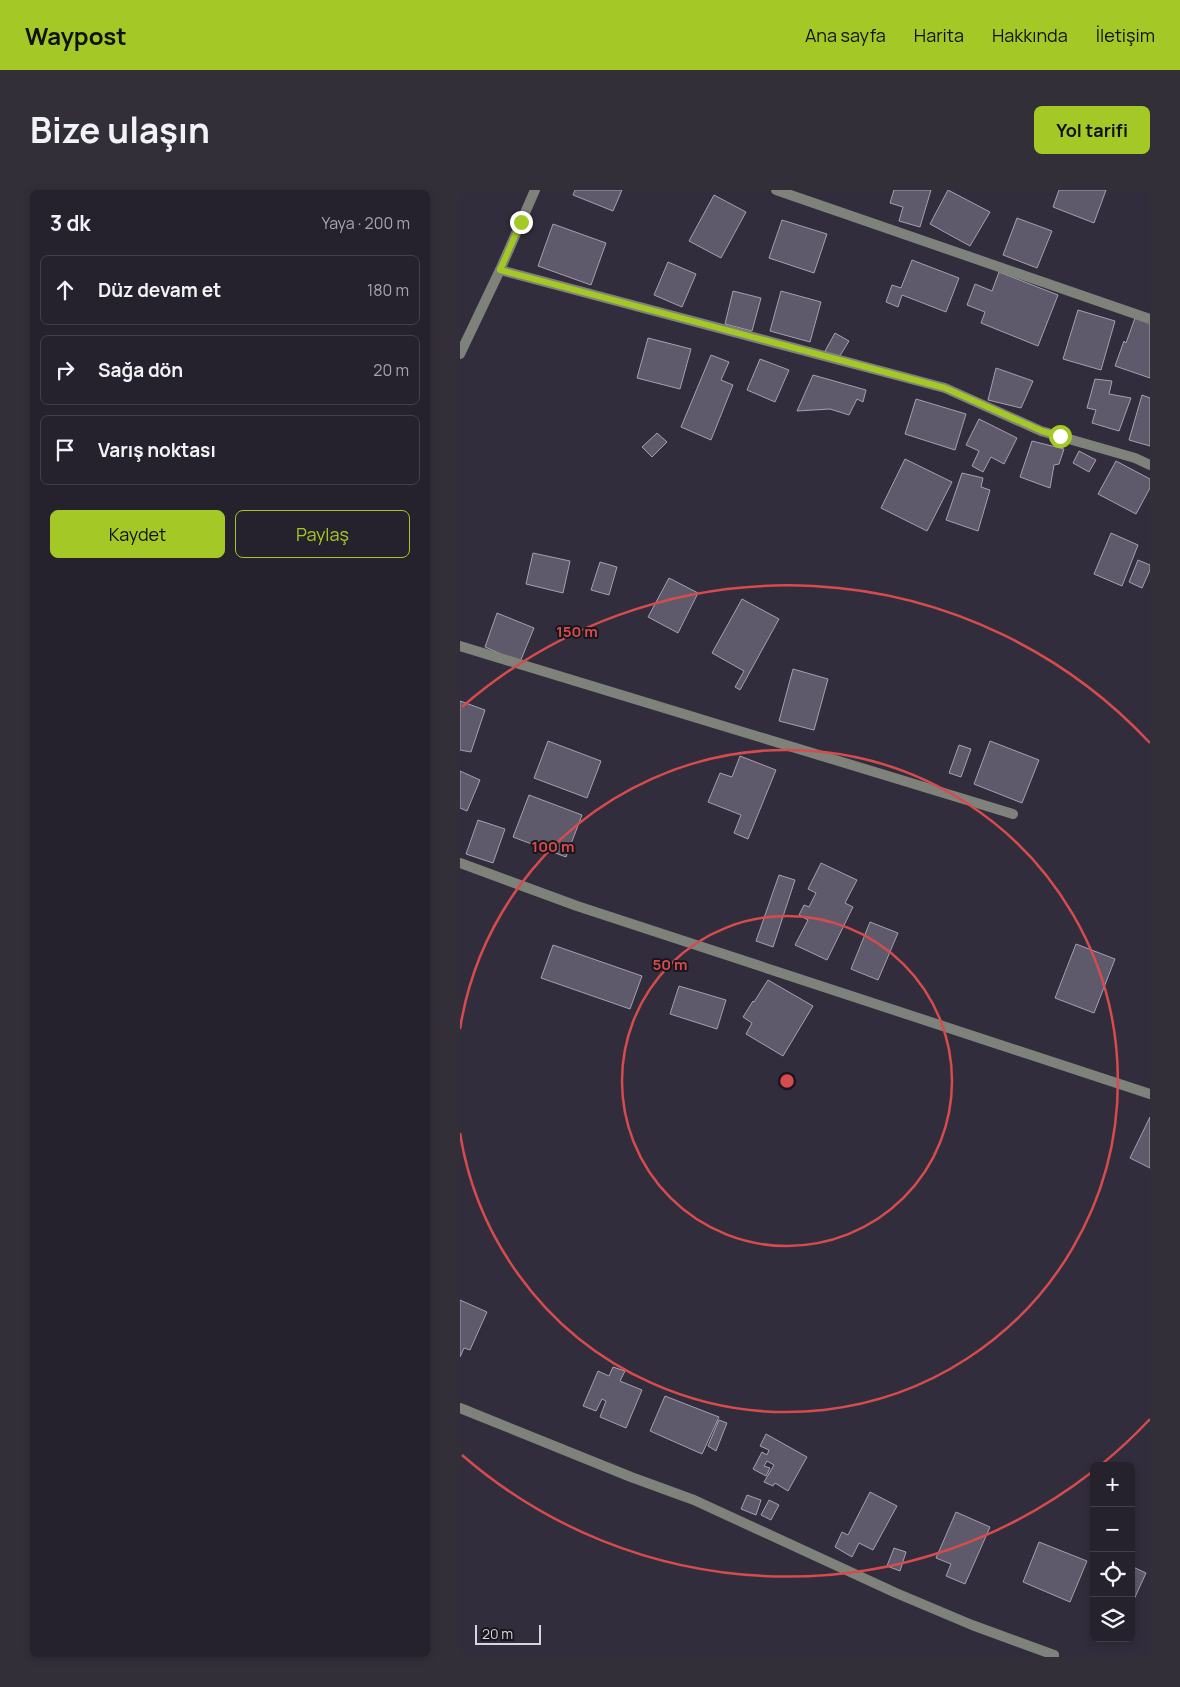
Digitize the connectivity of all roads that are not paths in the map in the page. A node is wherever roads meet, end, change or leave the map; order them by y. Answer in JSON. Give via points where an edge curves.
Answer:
{"nodes":[{"id":1,"x":535,"y":190,"type":"edge"},
{"id":2,"x":776,"y":190,"type":"edge"},
{"id":3,"x":500,"y":270,"type":"junction"},
{"id":4,"x":1150,"y":319,"type":"edge"},
{"id":5,"x":460,"y":354,"type":"edge"},
{"id":6,"x":1150,"y":465,"type":"edge"},
{"id":7,"x":460,"y":646,"type":"edge"},
{"id":8,"x":1013,"y":814,"type":"dead end"},
{"id":9,"x":460,"y":863,"type":"edge"},
{"id":10,"x":1150,"y":1094,"type":"edge"},
{"id":11,"x":460,"y":1408,"type":"edge"},
{"id":12,"x":1054,"y":1657,"type":"edge"}],
"edges":[{"from":1,"to":3,"type":"street"},
{"from":2,"to":4,"type":"street"},
{"from":3,"to":5,"type":"street"},
{"from":3,"to":6,"type":"street","via":[[945,388],[1042,431]]},
{"from":7,"to":8,"type":"street"},
{"from":9,"to":10,"type":"street","via":[[577,906]]},
{"from":11,"to":12,"type":"street","via":[[694,1500],[896,1593]]}]}
